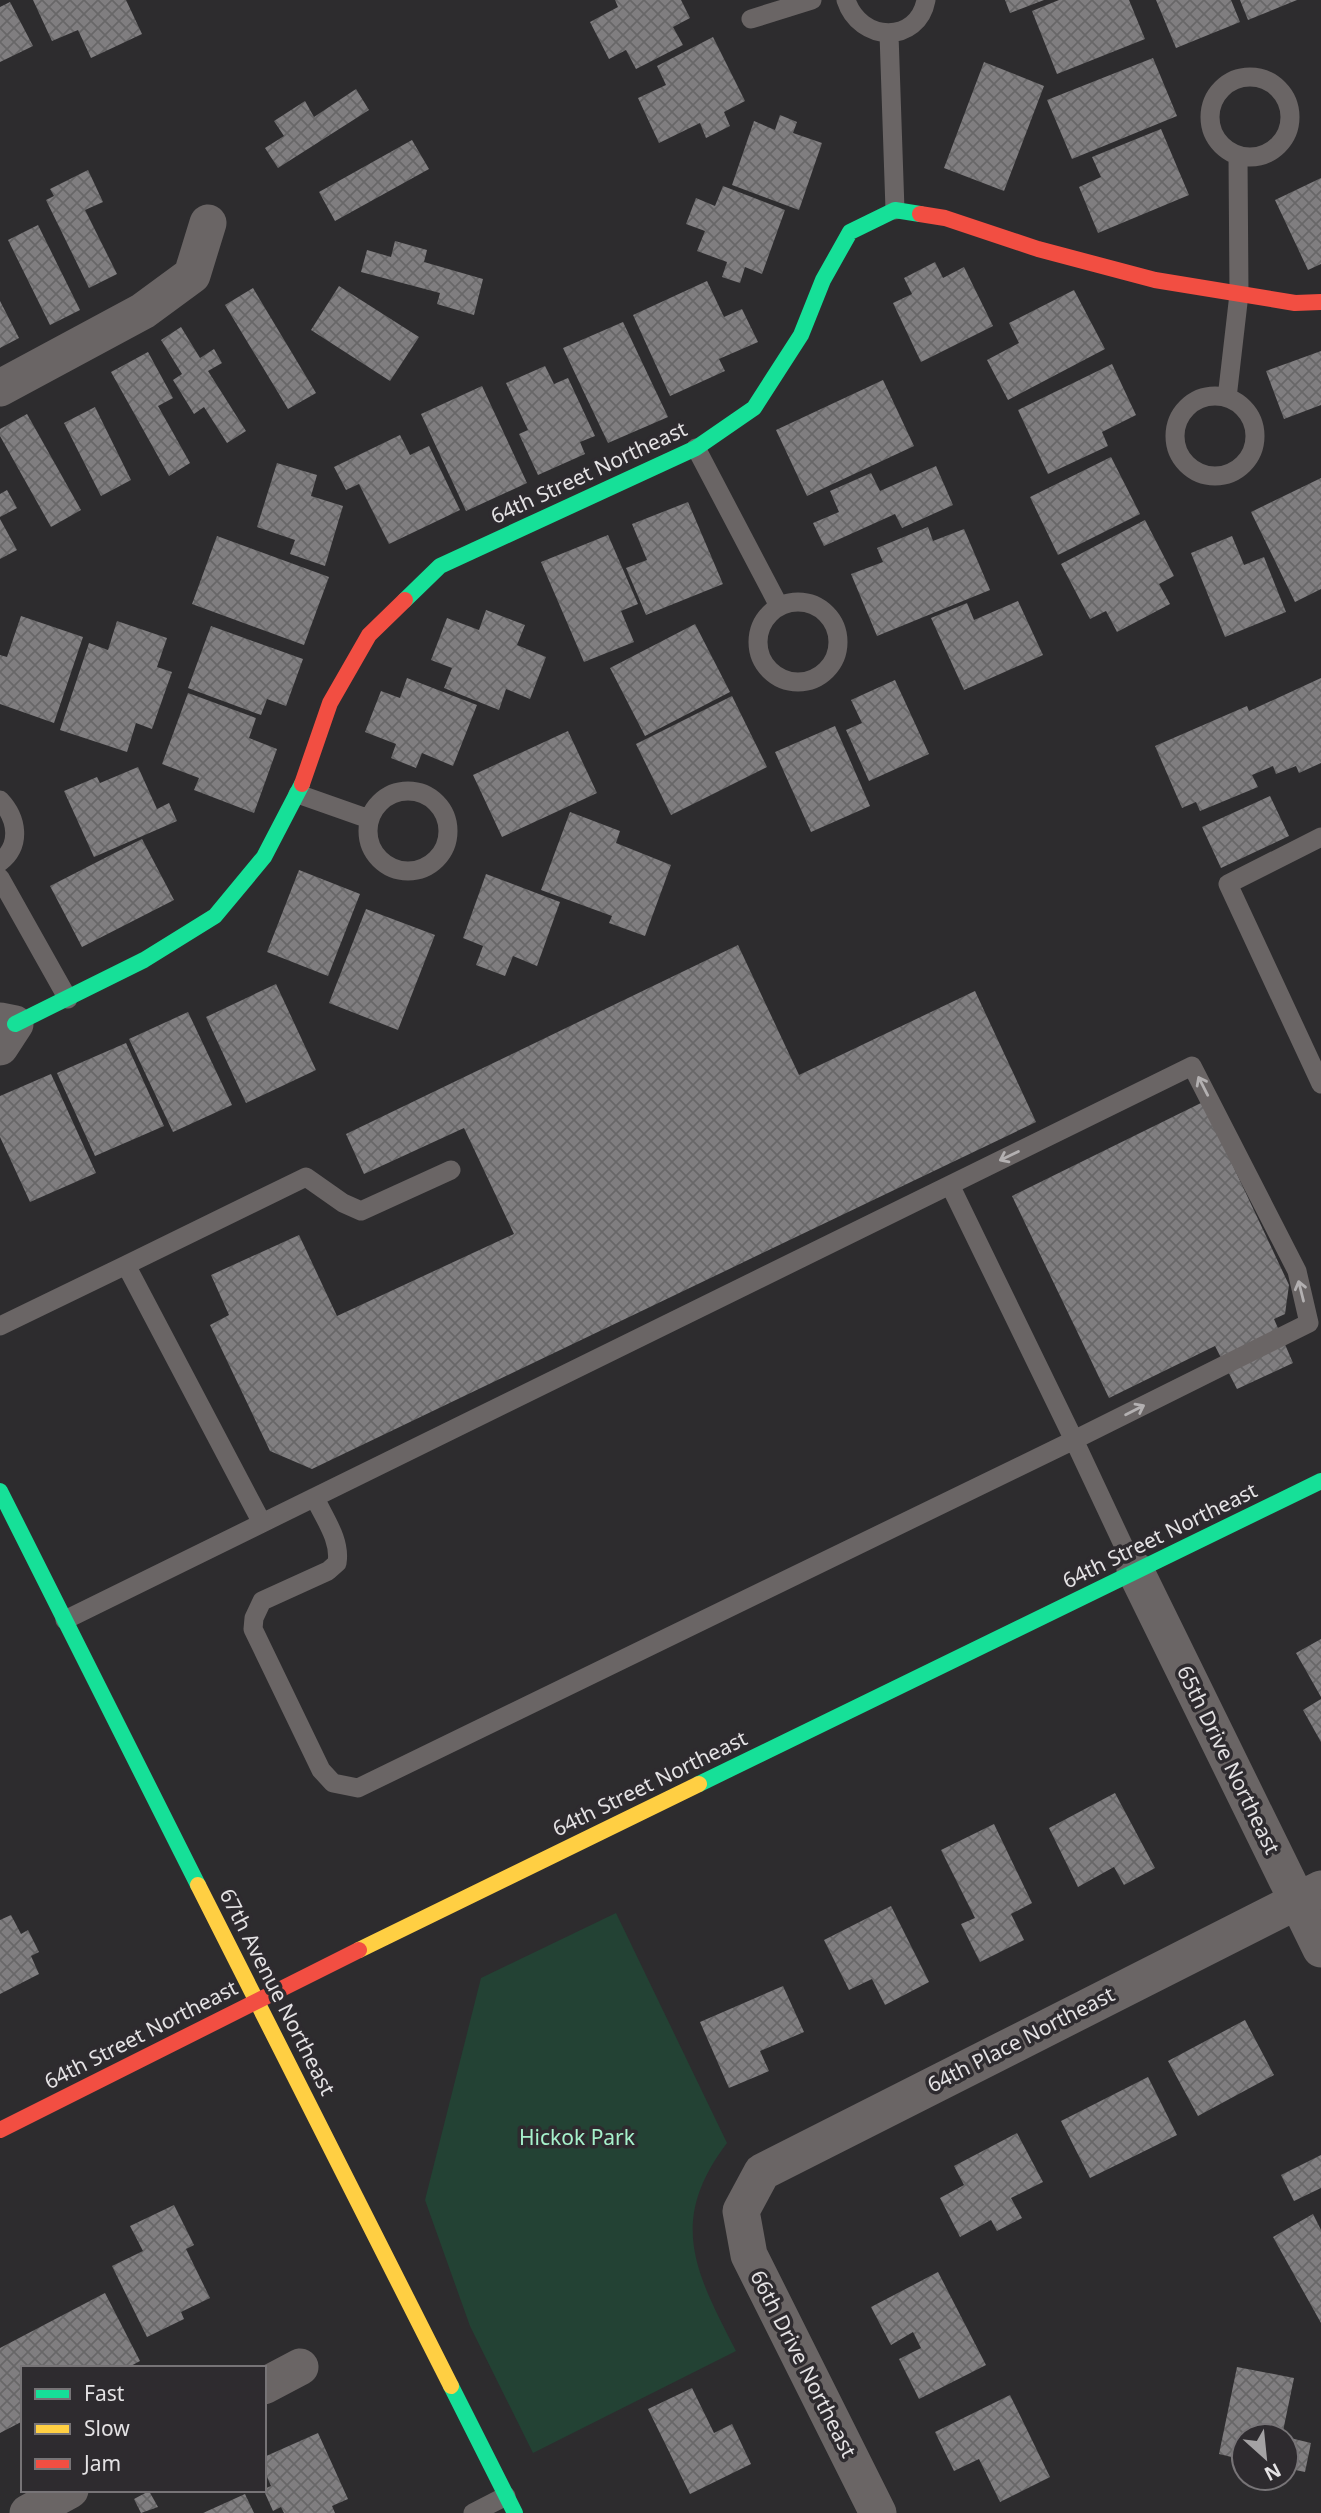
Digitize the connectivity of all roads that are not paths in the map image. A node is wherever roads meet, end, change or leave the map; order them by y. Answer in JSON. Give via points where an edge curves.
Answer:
{"nodes":[{"id":1,"x":813,"y":0,"type":"edge"},
{"id":2,"x":846,"y":0,"type":"edge"},
{"id":3,"x":926,"y":0,"type":"edge"},
{"id":4,"x":751,"y":19,"type":"dead end"},
{"id":5,"x":890,"y":34,"type":"junction"},
{"id":6,"x":1238,"y":156,"type":"junction"},
{"id":7,"x":895,"y":210,"type":"junction"},
{"id":8,"x":208,"y":223,"type":"dead end"},
{"id":9,"x":1239,"y":294,"type":"junction"},
{"id":10,"x":1321,"y":302,"type":"edge"},
{"id":11,"x":0,"y":388,"type":"edge"},
{"id":12,"x":1227,"y":398,"type":"junction"},
{"id":13,"x":696,"y":449,"type":"junction"},
{"id":14,"x":779,"y":606,"type":"junction"},
{"id":15,"x":298,"y":794,"type":"junction"},
{"id":16,"x":0,"y":800,"type":"edge"},
{"id":17,"x":369,"y":819,"type":"junction"},
{"id":18,"x":1321,"y":837,"type":"edge"},
{"id":19,"x":0,"y":862,"type":"edge"},
{"id":20,"x":0,"y":878,"type":"edge"},
{"id":21,"x":68,"y":999,"type":"junction"},
{"id":22,"x":5,"y":1030,"type":"edge"},
{"id":23,"x":1321,"y":1084,"type":"edge"},
{"id":24,"x":451,"y":1170,"type":"dead end"},
{"id":25,"x":950,"y":1185,"type":"junction"},
{"id":26,"x":126,"y":1265,"type":"junction"},
{"id":27,"x":0,"y":1326,"type":"edge"},
{"id":28,"x":1074,"y":1440,"type":"junction"},
{"id":29,"x":1321,"y":1481,"type":"edge"},
{"id":30,"x":0,"y":1491,"type":"edge"},
{"id":31,"x":315,"y":1498,"type":"junction"},
{"id":32,"x":261,"y":1523,"type":"junction"},
{"id":33,"x":1135,"y":1570,"type":"junction"},
{"id":34,"x":65,"y":1620,"type":"junction"},
{"id":35,"x":1309,"y":1895,"type":"edge"},
{"id":36,"x":1321,"y":1949,"type":"edge"},
{"id":37,"x":257,"y":2000,"type":"junction"},
{"id":38,"x":0,"y":2130,"type":"edge"},
{"id":39,"x":741,"y":2211,"type":"joint"},
{"id":40,"x":300,"y":2367,"type":"dead end"},
{"id":41,"x":266,"y":2385,"type":"edge"},
{"id":42,"x":510,"y":2504,"type":"edge"},
{"id":43,"x":473,"y":2513,"type":"edge"},
{"id":44,"x":878,"y":2513,"type":"edge"}],
"edges":[{"from":1,"to":4,"type":"lane"},
{"from":2,"to":5,"type":"lane","via":[[860,24]]},
{"from":3,"to":5,"type":"lane","via":[[917,19]]},
{"from":5,"to":7,"type":"lane"},
{"from":6,"to":6,"type":"lane","via":[[1254,158],[1270,152],[1282,143],[1289,129],[1287,97],[1263,78],[1232,80],[1219,90],[1211,105],[1214,135]]},
{"from":6,"to":9,"type":"lane"},
{"from":7,"to":9,"type":"street","via":[[945,218],[1155,280]]},
{"from":7,"to":13,"type":"street","name":"64th Street Northeast","via":[[850,232],[823,280],[802,335],[754,408]]},
{"from":8,"to":11,"type":"street","via":[[192,275],[143,311]]},
{"from":9,"to":10,"type":"street","via":[[1295,303]]},
{"from":9,"to":12,"type":"lane"},
{"from":12,"to":12,"type":"lane","via":[[1196,400],[1176,425],[1178,455],[1188,468],[1202,475],[1234,472],[1254,449],[1251,417]]},
{"from":13,"to":14,"type":"lane"},
{"from":13,"to":15,"type":"street","name":"64th Street Northeast","via":[[440,566],[369,635],[330,703]]},
{"from":14,"to":14,"type":"lane","via":[[759,630],[761,661],[785,681],[817,678],[837,654],[834,624],[810,603],[794,601]]},
{"from":15,"to":17,"type":"lane"},
{"from":15,"to":21,"type":"street","name":"64th Street Northeast","via":[[264,857],[215,916]]},
{"from":16,"to":19,"type":"lane","via":[[16,828],[14,843]]},
{"from":17,"to":17,"type":"lane","via":[[372,850],[396,870],[428,867],[447,843],[445,812],[421,792],[390,794],[377,804]]},
{"from":18,"to":23,"type":"lane","via":[[1228,884]]},
{"from":20,"to":21,"type":"lane"},
{"from":21,"to":22,"type":"street","name":"64th Street Northeast"},
{"from":24,"to":26,"type":"lane","via":[[361,1211],[306,1177]]},
{"from":25,"to":28,"type":"lane"},
{"from":28,"to":25,"type":"lane","one_way":true,"via":[[1309,1323],[1297,1270],[1192,1066]]},
{"from":25,"to":31,"type":"lane"},
{"from":26,"to":27,"type":"lane"},
{"from":26,"to":32,"type":"lane"},
{"from":28,"to":31,"type":"lane","via":[[358,1788],[333,1783],[321,1770],[253,1629],[262,1601],[337,1563],[336,1542]]},
{"from":28,"to":33,"type":"lane"},
{"from":29,"to":33,"type":"street","name":"64th Street Northeast"},
{"from":30,"to":34,"type":"street","name":"67th Avenue Northeast"},
{"from":31,"to":32,"type":"lane"},
{"from":32,"to":34,"type":"lane"},
{"from":33,"to":35,"type":"street","name":"65th Drive Northeast"},
{"from":33,"to":37,"type":"street","name":"64th Street Northeast"},
{"from":34,"to":37,"type":"street","name":"67th Avenue Northeast"},
{"from":35,"to":36,"type":"street","name":"65th Drive Northeast"},
{"from":35,"to":39,"type":"street","name":"64th Place Northeast","via":[[762,2172]]},
{"from":37,"to":38,"type":"street","name":"64th Street Northeast"},
{"from":37,"to":42,"type":"street","name":"67th Avenue Northeast"},
{"from":39,"to":44,"type":"street","name":"66th Drive Northeast","via":[[749,2255]]},
{"from":40,"to":41,"type":"street"},
{"from":42,"to":43,"type":"lane"}]}
